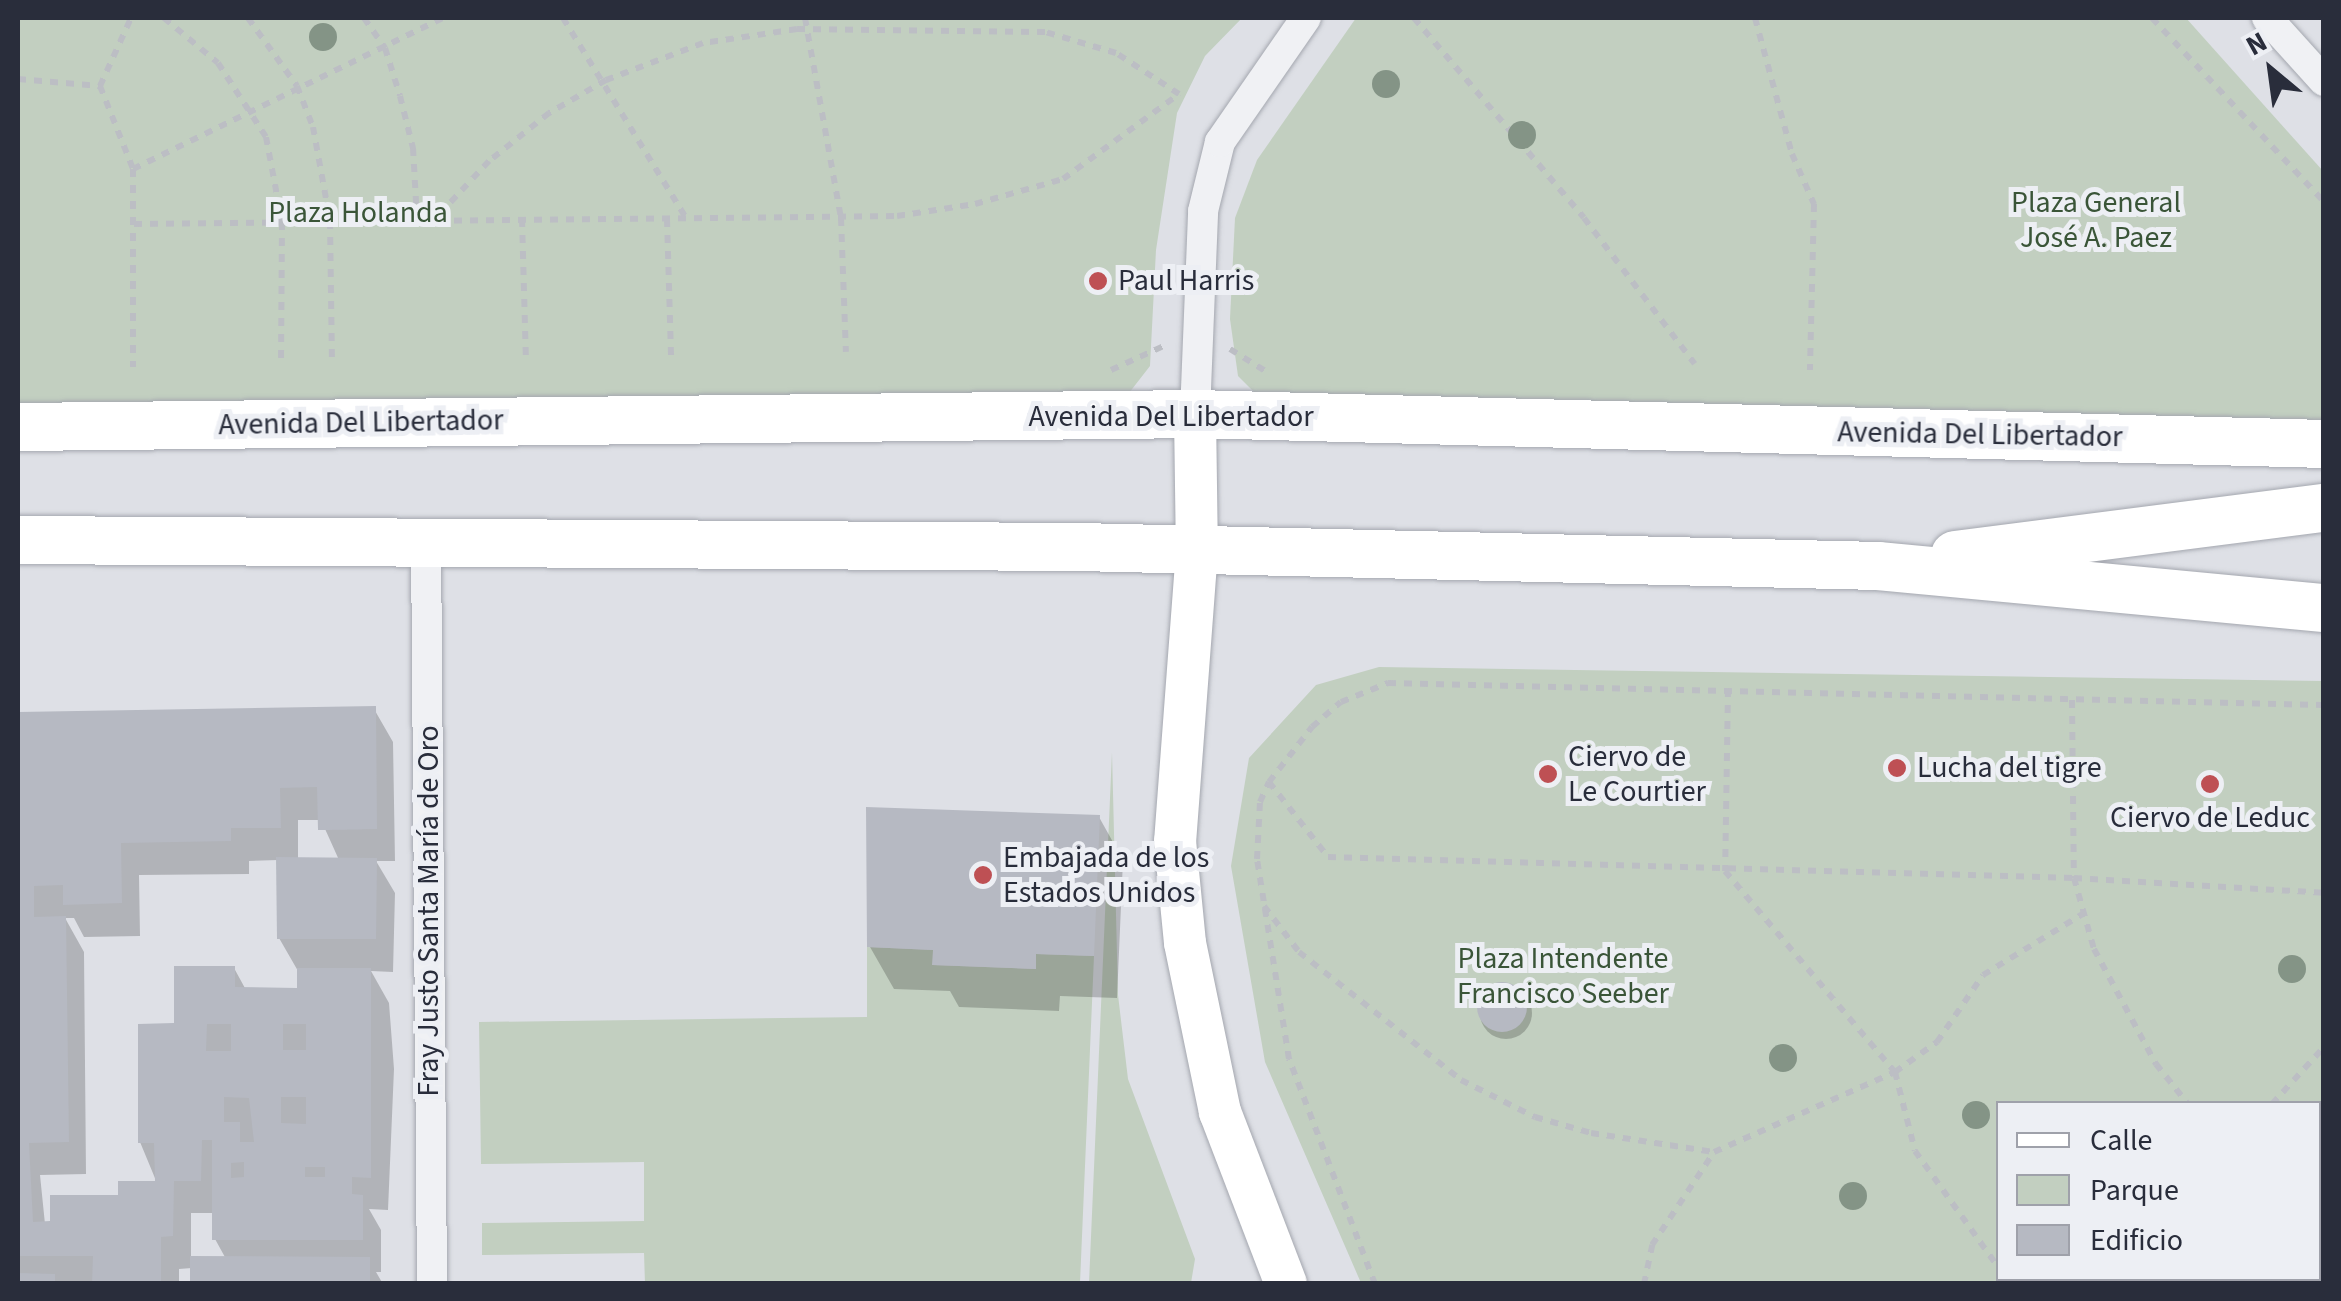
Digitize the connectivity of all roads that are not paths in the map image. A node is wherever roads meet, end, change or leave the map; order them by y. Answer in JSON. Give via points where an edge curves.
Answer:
{"nodes":[{"id":1,"x":1306,"y":18,"type":"edge"},
{"id":2,"x":2267,"y":18,"type":"edge"},
{"id":3,"x":2324,"y":80,"type":"edge"},
{"id":4,"x":1195,"y":414,"type":"junction"},
{"id":5,"x":18,"y":427,"type":"edge"},
{"id":6,"x":2324,"y":444,"type":"edge"},
{"id":7,"x":2324,"y":508,"type":"edge"},
{"id":8,"x":18,"y":540,"type":"edge"},
{"id":9,"x":426,"y":540,"type":"junction"},
{"id":10,"x":1196,"y":550,"type":"junction"},
{"id":11,"x":1878,"y":566,"type":"junction"},
{"id":12,"x":2324,"y":608,"type":"edge"},
{"id":13,"x":432,"y":1284,"type":"edge"},
{"id":14,"x":1286,"y":1284,"type":"edge"}],
"edges":[{"from":1,"to":4,"type":"street","via":[[1220,142],[1203,210]]},
{"from":2,"to":3,"type":"street"},
{"from":4,"to":5,"type":"main road","name":"Avenida Del Libertador"},
{"from":4,"to":6,"type":"main road","name":"Avenida Del Libertador"},
{"from":4,"to":10,"type":"main road"},
{"from":7,"to":11,"type":"main road"},
{"from":8,"to":9,"type":"main road"},
{"from":9,"to":10,"type":"main road"},
{"from":9,"to":13,"type":"street","name":"Fray Justo Santa María de Oro"},
{"from":10,"to":11,"type":"main road"},
{"from":10,"to":14,"type":"main road","via":[[1175,841],[1186,943],[1220,1112]]},
{"from":11,"to":12,"type":"main road"}]}
